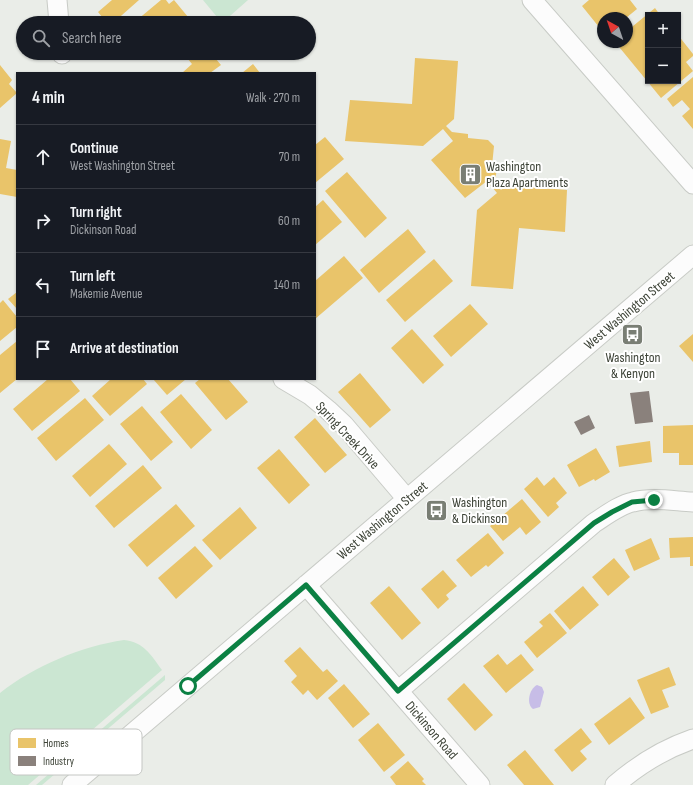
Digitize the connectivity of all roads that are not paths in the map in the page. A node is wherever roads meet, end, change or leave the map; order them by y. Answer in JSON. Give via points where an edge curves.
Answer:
{"nodes":[{"id":1,"x":57,"y":0,"type":"edge"},
{"id":2,"x":532,"y":0,"type":"edge"},
{"id":3,"x":58,"y":16,"type":"edge"},
{"id":4,"x":693,"y":184,"type":"edge"},
{"id":5,"x":693,"y":255,"type":"edge"},
{"id":6,"x":284,"y":380,"type":"edge"},
{"id":7,"x":407,"y":499,"type":"junction"},
{"id":8,"x":693,"y":502,"type":"edge"},
{"id":9,"x":306,"y":585,"type":"junction"},
{"id":10,"x":398,"y":691,"type":"junction"},
{"id":11,"x":138,"y":729,"type":"edge"},
{"id":12,"x":693,"y":739,"type":"edge"},
{"id":13,"x":84,"y":775,"type":"edge"},
{"id":14,"x":72,"y":785,"type":"edge"},
{"id":15,"x":480,"y":785,"type":"edge"},
{"id":16,"x":615,"y":785,"type":"edge"}],
"edges":[{"from":1,"to":3,"type":"street"},
{"from":2,"to":4,"type":"street"},
{"from":5,"to":7,"type":"street","name":"West Washington Street"},
{"from":6,"to":7,"type":"street","name":"Spring Creek Drive","via":[[310,395],[344,425]]},
{"from":7,"to":9,"type":"street","name":"West Washington Street"},
{"from":8,"to":10,"type":"street","via":[[632,502],[594,523]]},
{"from":9,"to":10,"type":"street","name":"Dickinson Road"},
{"from":9,"to":11,"type":"street","name":"West Washington Street"},
{"from":10,"to":15,"type":"street","name":"Dickinson Road"},
{"from":12,"to":16,"type":"street","via":[[642,764]]},
{"from":13,"to":14,"type":"street","name":"West Washington Street"}]}
